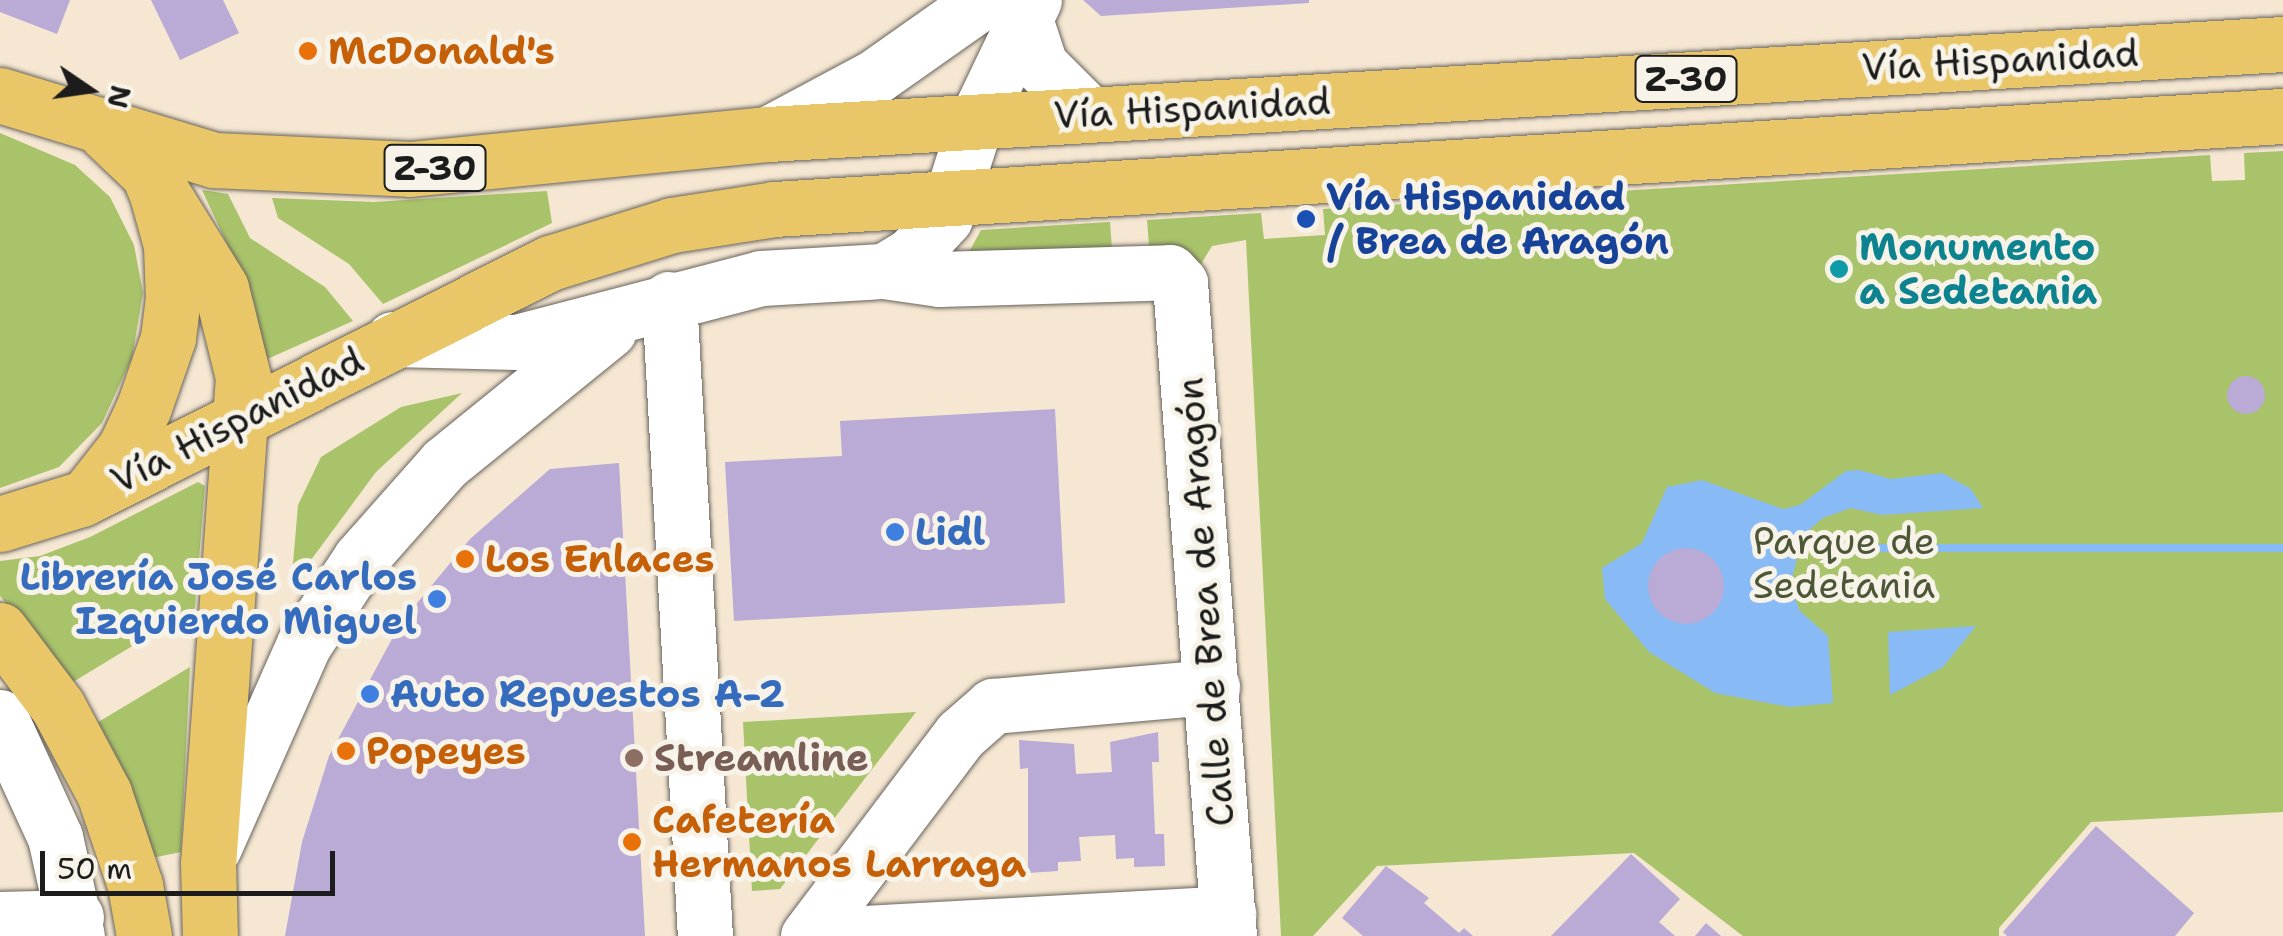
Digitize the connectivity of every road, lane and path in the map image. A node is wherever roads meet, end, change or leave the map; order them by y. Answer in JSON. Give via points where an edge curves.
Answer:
{"nodes":[{"id":1,"x":1014,"y":5,"type":"edge"},
{"id":2,"x":2283,"y":44,"type":"edge"},
{"id":3,"x":0,"y":94,"type":"edge"},
{"id":4,"x":1089,"y":114,"type":"junction"},
{"id":5,"x":2283,"y":116,"type":"edge"},
{"id":6,"x":976,"y":121,"type":"junction"},
{"id":7,"x":106,"y":132,"type":"junction"},
{"id":8,"x":768,"y":134,"type":"junction"},
{"id":9,"x":148,"y":173,"type":"junction"},
{"id":10,"x":954,"y":198,"type":"junction"},
{"id":11,"x":884,"y":270,"type":"junction"},
{"id":12,"x":1170,"y":272,"type":"joint"},
{"id":13,"x":649,"y":308,"type":"junction"},
{"id":14,"x":393,"y":340,"type":"junction"},
{"id":15,"x":243,"y":420,"type":"junction"},
{"id":16,"x":81,"y":499,"type":"junction"},
{"id":17,"x":0,"y":524,"type":"edge"},
{"id":18,"x":0,"y":630,"type":"edge"},
{"id":19,"x":1212,"y":687,"type":"junction"},
{"id":20,"x":0,"y":717,"type":"edge"},
{"id":21,"x":21,"y":808,"type":"edge"},
{"id":22,"x":208,"y":862,"type":"junction"},
{"id":23,"x":0,"y":919,"type":"edge"},
{"id":24,"x":1228,"y":924,"type":"edge"},
{"id":25,"x":76,"y":927,"type":"edge"},
{"id":26,"x":144,"y":936,"type":"edge"},
{"id":27,"x":210,"y":936,"type":"edge"},
{"id":28,"x":705,"y":936,"type":"edge"},
{"id":29,"x":808,"y":936,"type":"edge"}],
"edges":[{"from":1,"to":4,"type":"street","via":[[1040,65]]},
{"from":1,"to":6,"type":"street"},
{"from":1,"to":8,"type":"street"},
{"from":2,"to":4,"type":"main road","name":"Vía Hispanidad","number":"Z-30"},
{"from":3,"to":7,"type":"main road","name":"Vía Hispanidad","number":"Z-30"},
{"from":4,"to":6,"type":"main road","name":"Vía Hispanidad","number":"Z-30"},
{"from":5,"to":10,"type":"main road","name":"Vía Hispanidad","number":"Z-30"},
{"from":6,"to":8,"type":"main road","name":"Vía Hispanidad","number":"Z-30"},
{"from":6,"to":10,"type":"street"},
{"from":7,"to":8,"type":"main road","name":"Vía Hispanidad","number":"Z-30","via":[[256,166],[410,169]]},
{"from":7,"to":9,"type":"main road","name":"Vía Hispanidad","number":"Z-30"},
{"from":9,"to":15,"type":"main road","via":[[182,217],[221,288],[238,346]]},
{"from":9,"to":16,"type":"main road","name":"Vía Hispanidad","number":"Z-30","via":[[171,244],[168,338],[125,448]]},
{"from":10,"to":11,"type":"street","via":[[934,234]]},
{"from":10,"to":14,"type":"main road","name":"Vía Hispanidad","number":"Z-30","via":[[774,209],[640,232],[550,262]]},
{"from":11,"to":12,"type":"street","name":"Vía Hispanidad","via":[[940,279]]},
{"from":11,"to":13,"type":"street","name":"Vía Hispanidad","via":[[761,278]]},
{"from":12,"to":19,"type":"street","name":"Calle de Brea de Aragón","via":[[1180,283]]},
{"from":13,"to":14,"type":"street","name":"Vía Hispanidad","via":[[516,342]]},
{"from":13,"to":22,"type":"street","via":[[445,463],[360,559],[304,644]]},
{"from":13,"to":28,"type":"street"},
{"from":14,"to":15,"type":"main road","name":"Vía Hispanidad","number":"Z-30"},
{"from":15,"to":16,"type":"main road","name":"Vía Hispanidad","number":"Z-30"},
{"from":15,"to":22,"type":"main road"},
{"from":16,"to":17,"type":"main road","name":"Vía Hispanidad","number":"Z-30"},
{"from":18,"to":26,"type":"main road","via":[[58,707],[104,793],[136,885]]},
{"from":19,"to":24,"type":"street","name":"Calle de Brea de Aragón"},
{"from":19,"to":29,"type":"street","via":[[993,706],[961,734]]},
{"from":20,"to":21,"type":"street"},
{"from":21,"to":25,"type":"street"},
{"from":22,"to":27,"type":"main road"},
{"from":23,"to":25,"type":"street"},
{"from":24,"to":29,"type":"street"}]}
